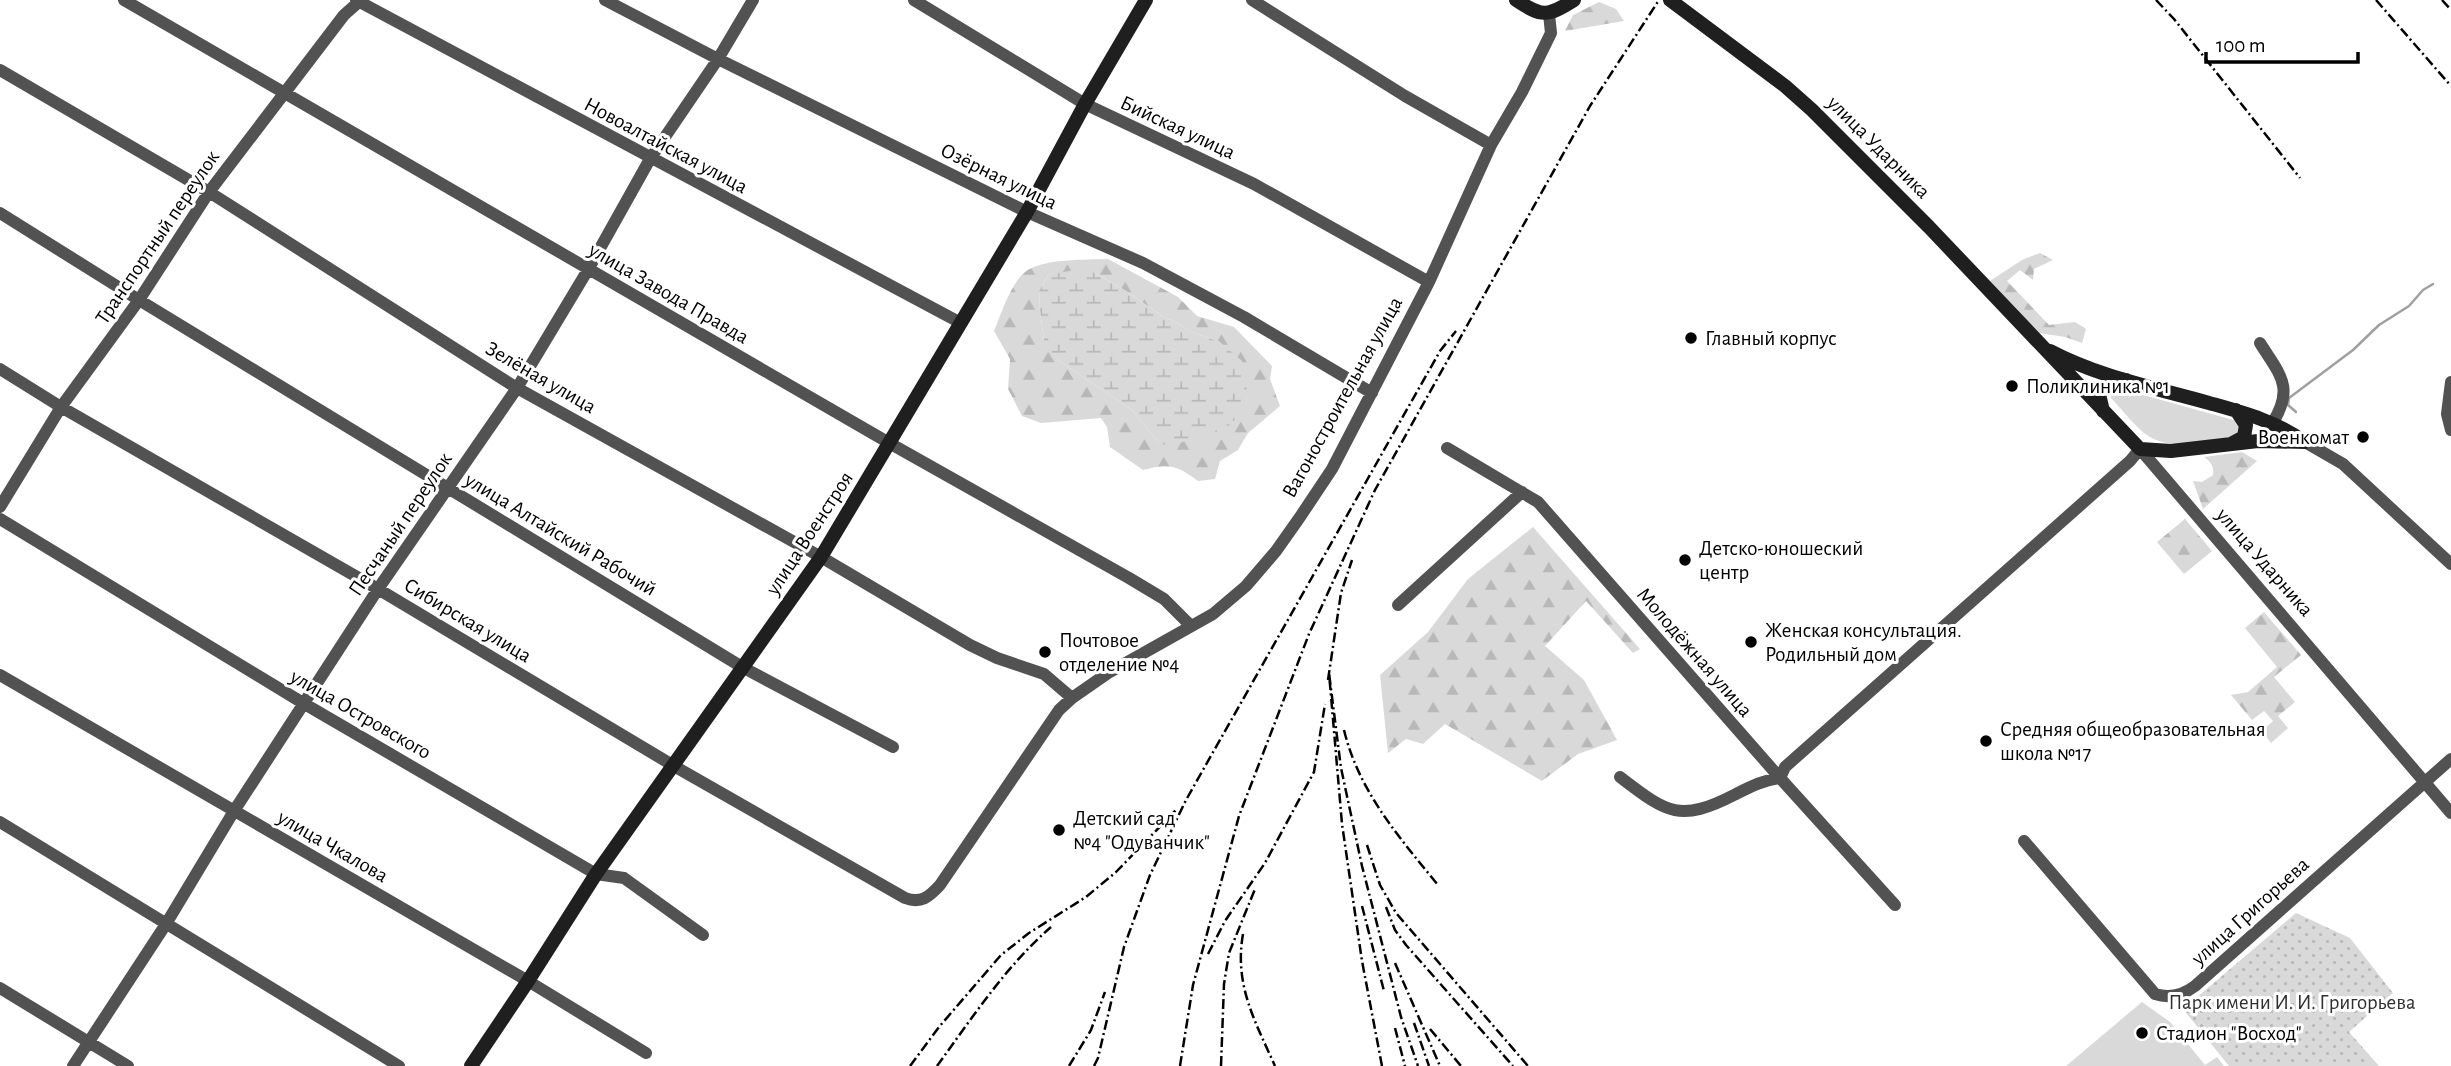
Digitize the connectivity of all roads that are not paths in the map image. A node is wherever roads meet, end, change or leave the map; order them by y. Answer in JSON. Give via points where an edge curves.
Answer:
{"nodes":[{"id":1,"x":124,"y":0,"type":"edge"},
{"id":2,"x":604,"y":0,"type":"edge"},
{"id":3,"x":753,"y":0,"type":"edge"},
{"id":4,"x":914,"y":0,"type":"edge"},
{"id":5,"x":1146,"y":0,"type":"edge"},
{"id":6,"x":1252,"y":0,"type":"edge"},
{"id":7,"x":1516,"y":0,"type":"edge"},
{"id":8,"x":1574,"y":0,"type":"edge"},
{"id":9,"x":1670,"y":0,"type":"edge"},
{"id":10,"x":359,"y":1,"type":"edge"},
{"id":11,"x":1549,"y":14,"type":"junction"},
{"id":12,"x":718,"y":60,"type":"junction"},
{"id":13,"x":0,"y":70,"type":"edge"},
{"id":14,"x":283,"y":93,"type":"junction"},
{"id":15,"x":1085,"y":104,"type":"junction"},
{"id":16,"x":1492,"y":145,"type":"junction"},
{"id":17,"x":650,"y":159,"type":"junction"},
{"id":18,"x":209,"y":192,"type":"junction"},
{"id":19,"x":1027,"y":212,"type":"junction"},
{"id":20,"x":0,"y":213,"type":"edge"},
{"id":21,"x":589,"y":268,"type":"junction"},
{"id":22,"x":1429,"y":282,"type":"junction"},
{"id":23,"x":139,"y":300,"type":"junction"},
{"id":24,"x":959,"y":323,"type":"junction"},
{"id":25,"x":2260,"y":343,"type":"dead end"},
{"id":26,"x":2039,"y":345,"type":"junction"},
{"id":27,"x":0,"y":369,"type":"edge"},
{"id":28,"x":2127,"y":380,"type":"junction"},
{"id":29,"x":2451,"y":382,"type":"edge"},
{"id":30,"x":517,"y":387,"type":"junction"},
{"id":31,"x":1372,"y":393,"type":"junction"},
{"id":32,"x":61,"y":407,"type":"junction"},
{"id":33,"x":2231,"y":409,"type":"junction"},
{"id":34,"x":2103,"y":411,"type":"junction"},
{"id":35,"x":2272,"y":424,"type":"junction"},
{"id":36,"x":2451,"y":430,"type":"edge"},
{"id":37,"x":2305,"y":442,"type":"junction"},
{"id":38,"x":891,"y":444,"type":"junction"},
{"id":39,"x":2230,"y":445,"type":"junction"},
{"id":40,"x":1447,"y":448,"type":"dead end"},
{"id":41,"x":2140,"y":449,"type":"junction"},
{"id":42,"x":447,"y":488,"type":"junction"},
{"id":43,"x":1522,"y":492,"type":"junction"},
{"id":44,"x":0,"y":507,"type":"edge"},
{"id":45,"x":0,"y":519,"type":"edge"},
{"id":46,"x":821,"y":557,"type":"junction"},
{"id":47,"x":2451,"y":564,"type":"edge"},
{"id":48,"x":378,"y":589,"type":"junction"},
{"id":49,"x":1398,"y":605,"type":"dead end"},
{"id":50,"x":1190,"y":625,"type":"junction"},
{"id":51,"x":743,"y":667,"type":"junction"},
{"id":52,"x":0,"y":675,"type":"edge"},
{"id":53,"x":1072,"y":698,"type":"junction"},
{"id":54,"x":303,"y":703,"type":"junction"},
{"id":55,"x":893,"y":747,"type":"dead end"},
{"id":56,"x":2451,"y":759,"type":"edge"},
{"id":57,"x":674,"y":766,"type":"junction"},
{"id":58,"x":1620,"y":777,"type":"dead end"},
{"id":59,"x":1780,"y":778,"type":"junction"},
{"id":60,"x":2423,"y":782,"type":"junction"},
{"id":61,"x":234,"y":811,"type":"junction"},
{"id":62,"x":2451,"y":813,"type":"edge"},
{"id":63,"x":0,"y":822,"type":"edge"},
{"id":64,"x":2024,"y":841,"type":"dead end"},
{"id":65,"x":596,"y":874,"type":"junction"},
{"id":66,"x":917,"y":901,"type":"joint"},
{"id":67,"x":1895,"y":905,"type":"dead end"},
{"id":68,"x":166,"y":924,"type":"junction"},
{"id":69,"x":703,"y":934,"type":"dead end"},
{"id":70,"x":528,"y":981,"type":"junction"},
{"id":71,"x":0,"y":988,"type":"edge"},
{"id":72,"x":89,"y":1041,"type":"junction"},
{"id":73,"x":646,"y":1052,"type":"dead end"},
{"id":74,"x":73,"y":1066,"type":"edge"},
{"id":75,"x":128,"y":1066,"type":"edge"},
{"id":76,"x":399,"y":1066,"type":"edge"},
{"id":77,"x":471,"y":1066,"type":"edge"}],
"edges":[{"from":1,"to":14,"type":"street","name":"улица Завода Правда"},
{"from":2,"to":12,"type":"street","name":"Озёрная улица"},
{"from":3,"to":12,"type":"street","name":"Песчаный переулок"},
{"from":4,"to":15,"type":"street","name":"Бийская улица"},
{"from":5,"to":15,"type":"street","name":"улица Военстроя"},
{"from":6,"to":16,"type":"street"},
{"from":7,"to":11,"type":"street","via":[[1537,13]]},
{"from":8,"to":11,"type":"street"},
{"from":9,"to":26,"type":"street","name":"улица Ударника","via":[[1812,110]]},
{"from":10,"to":14,"type":"street","name":"Транспортный переулок"},
{"from":10,"to":17,"type":"street","name":"Новоалтайская улица"},
{"from":11,"to":16,"type":"street","name":"Вагоностроительная улица","via":[[1551,33]]},
{"from":12,"to":17,"type":"street","name":"Песчаный переулок"},
{"from":12,"to":19,"type":"street","name":"Озёрная улица"},
{"from":13,"to":18,"type":"street","name":"Зелёная улица"},
{"from":14,"to":18,"type":"street","name":"Транспортный переулок"},
{"from":14,"to":21,"type":"street","name":"улица Завода Правда"},
{"from":15,"to":19,"type":"street","name":"улица Военстроя"},
{"from":15,"to":22,"type":"street","name":"Бийская улица","via":[[1254,184]]},
{"from":16,"to":22,"type":"street","name":"Вагоностроительная улица"},
{"from":17,"to":21,"type":"street","name":"Песчаный переулок"},
{"from":17,"to":24,"type":"street","name":"Новоалтайская улица"},
{"from":18,"to":23,"type":"street","name":"Транспортный переулок"},
{"from":18,"to":30,"type":"street","name":"Зелёная улица"},
{"from":19,"to":24,"type":"street","name":"улица Военстроя"},
{"from":19,"to":31,"type":"street","name":"Озёрная улица","via":[[1143,263]]},
{"from":20,"to":23,"type":"street","name":"улица Алтайский Рабочий"},
{"from":21,"to":30,"type":"street","name":"Песчаный переулок"},
{"from":21,"to":38,"type":"street","name":"улица Завода Правда"},
{"from":22,"to":31,"type":"street","name":"Вагоностроительная улица"},
{"from":23,"to":32,"type":"street","name":"Транспортный переулок"},
{"from":23,"to":42,"type":"street","name":"улица Алтайский Рабочий"},
{"from":24,"to":38,"type":"street","name":"улица Военстроя"},
{"from":25,"to":35,"type":"street","via":[[2284,380],[2284,397]]},
{"from":26,"to":28,"type":"street","name":"улица Ударника","via":[[2071,362]]},
{"from":26,"to":34,"type":"street","name":"улица Ударника"},
{"from":27,"to":32,"type":"street","name":"Сибирская улица"},
{"from":28,"to":33,"type":"street","name":"улица Ударника"},
{"from":28,"to":34,"type":"street","via":[[2108,383],[2099,394]]},
{"from":29,"to":36,"type":"street","via":[[2447,414]]},
{"from":30,"to":42,"type":"street","name":"Песчаный переулок"},
{"from":30,"to":46,"type":"street","name":"Зелёная улица"},
{"from":31,"to":50,"type":"street","name":"Вагоностроительная улица","via":[[1332,469],[1276,551],[1246,586],[1213,614]]},
{"from":32,"to":44,"type":"street","name":"Транспортный переулок"},
{"from":32,"to":48,"type":"street","name":"Сибирская улица"},
{"from":33,"to":35,"type":"street","name":"улица Ударника"},
{"from":33,"to":39,"type":"street","via":[[2246,425],[2244,437]]},
{"from":34,"to":41,"type":"street","name":"улица Ударника"},
{"from":35,"to":37,"type":"street","name":"улица Ударника"},
{"from":37,"to":39,"type":"street"},
{"from":37,"to":47,"type":"street","via":[[2343,464]]},
{"from":38,"to":46,"type":"street","name":"улица Военстроя"},
{"from":38,"to":50,"type":"street","name":"улица Завода Правда","via":[[1164,599]]},
{"from":39,"to":41,"type":"street"},
{"from":40,"to":43,"type":"street","name":"Молодёжная улица"},
{"from":41,"to":59,"type":"street","via":[[1785,767]]},
{"from":41,"to":60,"type":"street","name":"улица Ударника"},
{"from":42,"to":48,"type":"street","name":"Песчаный переулок"},
{"from":42,"to":51,"type":"street","name":"улица Алтайский Рабочий"},
{"from":43,"to":49,"type":"street"},
{"from":43,"to":59,"type":"street","name":"Молодёжная улица","via":[[1538,502]]},
{"from":45,"to":54,"type":"street","name":"улица Островского"},
{"from":46,"to":51,"type":"street","name":"улица Военстроя"},
{"from":46,"to":53,"type":"street","name":"Зелёная улица","via":[[970,645],[1044,674]]},
{"from":48,"to":54,"type":"street","name":"Песчаный переулок"},
{"from":48,"to":57,"type":"street","name":"Сибирская улица"},
{"from":50,"to":53,"type":"street","name":"Вагоностроительная улица"},
{"from":51,"to":55,"type":"street","name":"улица Алтайский Рабочий"},
{"from":51,"to":57,"type":"street","name":"улица Военстроя"},
{"from":52,"to":61,"type":"street","name":"улица Чкалова"},
{"from":53,"to":66,"type":"street","name":"Вагоностроительная улица","via":[[1059,710],[940,885]]},
{"from":54,"to":61,"type":"street","name":"Песчаный переулок"},
{"from":54,"to":65,"type":"street","name":"улица Островского"},
{"from":56,"to":60,"type":"street","name":"улица Григорьева"},
{"from":57,"to":65,"type":"street","name":"улица Военстроя"},
{"from":57,"to":66,"type":"street","name":"Сибирская улица"},
{"from":58,"to":59,"type":"street","via":[[1667,810],[1687,812],[1724,801],[1764,780]]},
{"from":59,"to":67,"type":"street","name":"Молодёжная улица"},
{"from":60,"to":62,"type":"street","name":"улица Ударника"},
{"from":60,"to":64,"type":"street","name":"улица Григорьева","via":[[2195,986],[2176,996],[2155,994]]},
{"from":61,"to":68,"type":"street","name":"Песчаный переулок"},
{"from":61,"to":70,"type":"street","name":"улица Чкалова"},
{"from":63,"to":68,"type":"street"},
{"from":65,"to":69,"type":"street","name":"улица Островского","via":[[624,878]]},
{"from":65,"to":70,"type":"street","name":"улица Военстроя"},
{"from":68,"to":72,"type":"street","name":"Песчаный переулок"},
{"from":68,"to":76,"type":"street"},
{"from":70,"to":73,"type":"street","name":"улица Чкалова"},
{"from":70,"to":77,"type":"street","name":"улица Военстроя"},
{"from":71,"to":72,"type":"street"},
{"from":72,"to":74,"type":"street","name":"Песчаный переулок"},
{"from":72,"to":75,"type":"street"}]}
